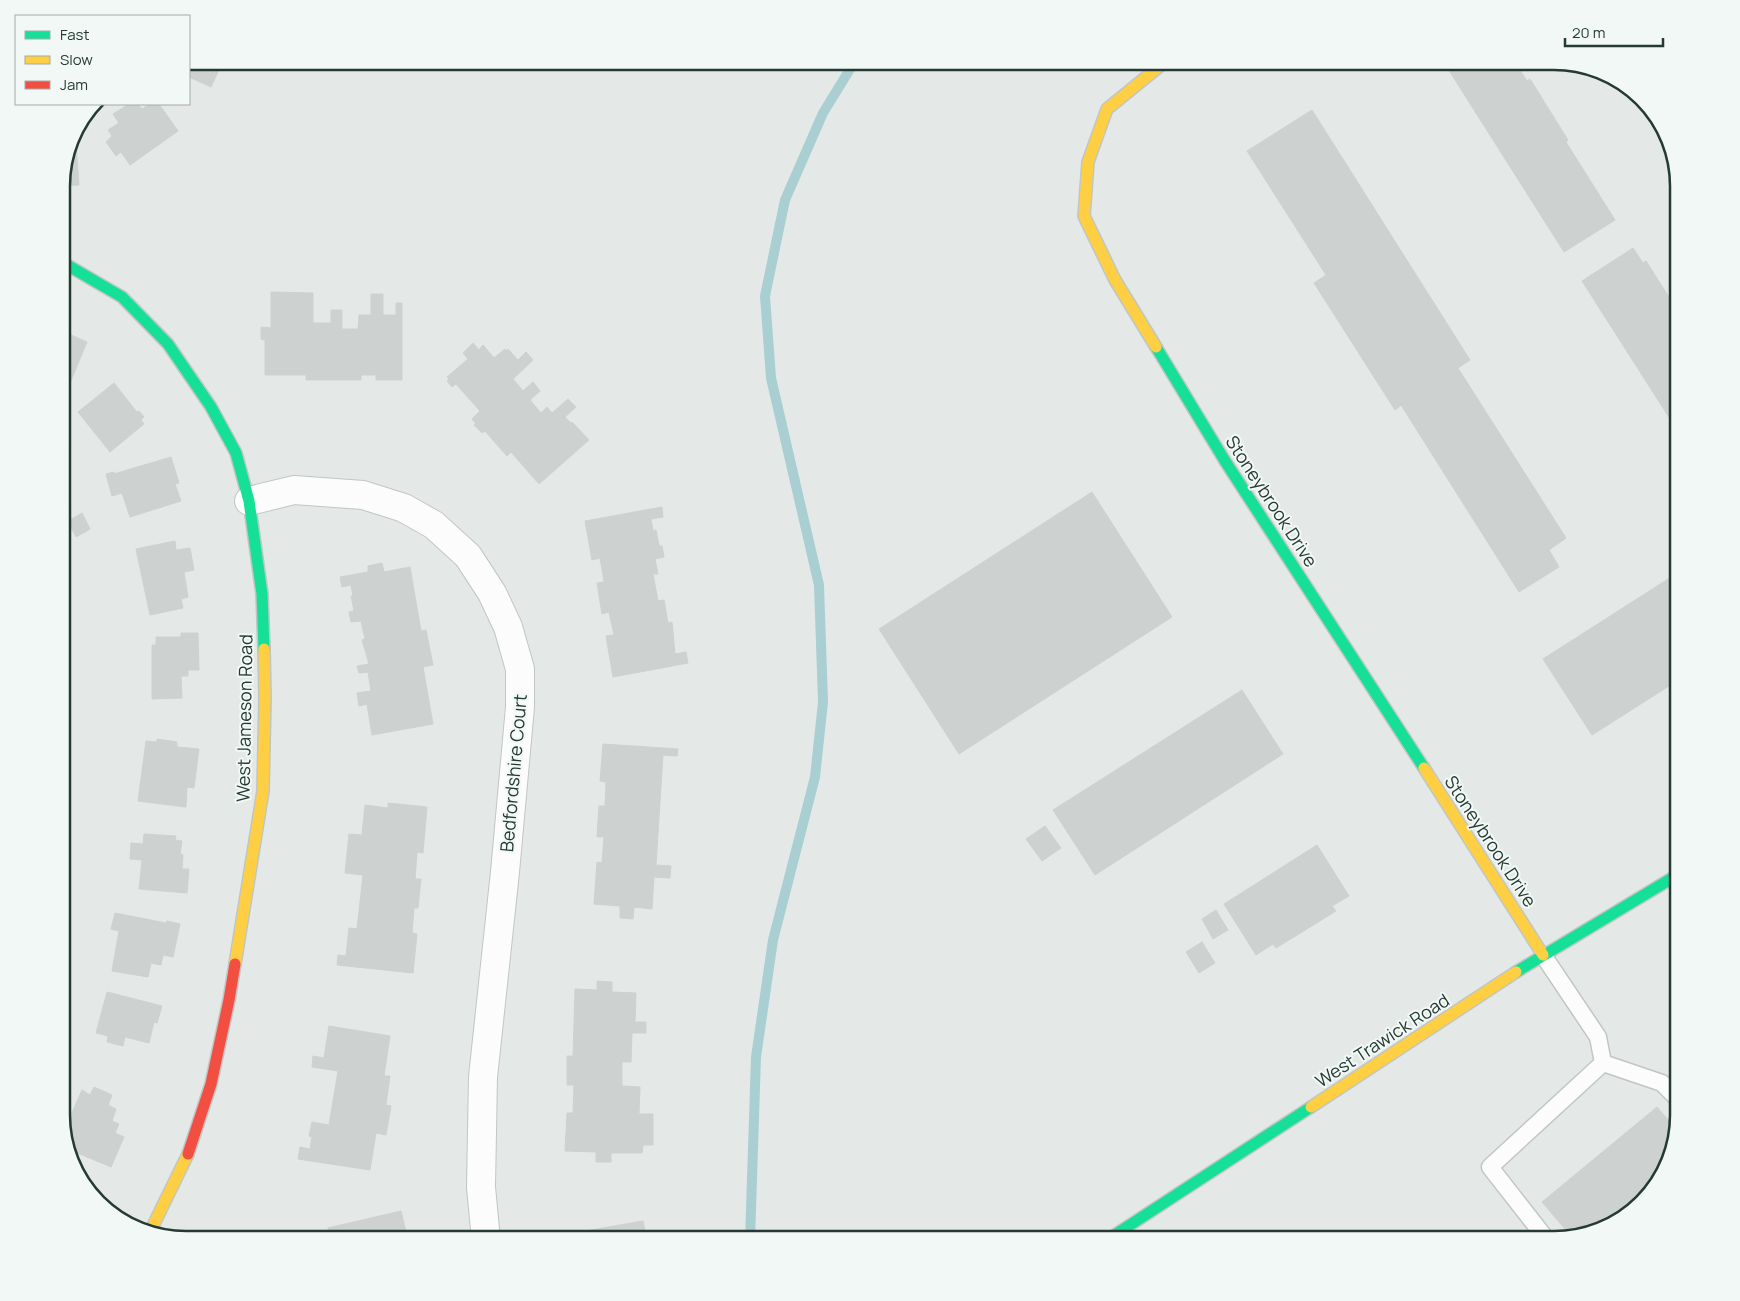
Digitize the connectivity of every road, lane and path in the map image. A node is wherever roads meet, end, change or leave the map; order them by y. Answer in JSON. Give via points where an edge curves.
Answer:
{"nodes":[{"id":1,"x":1155,"y":70,"type":"edge"},
{"id":2,"x":70,"y":267,"type":"edge"},
{"id":3,"x":249,"y":501,"type":"junction"},
{"id":4,"x":1670,"y":879,"type":"edge"},
{"id":5,"x":1543,"y":955,"type":"junction"},
{"id":6,"x":1603,"y":1062,"type":"junction"},
{"id":7,"x":1670,"y":1091,"type":"edge"},
{"id":8,"x":153,"y":1226,"type":"edge"},
{"id":9,"x":485,"y":1231,"type":"edge"},
{"id":10,"x":1120,"y":1231,"type":"edge"},
{"id":11,"x":1540,"y":1231,"type":"edge"}],
"edges":[{"from":1,"to":5,"type":"street","name":"Stoneybrook Drive","via":[[1107,109],[1088,162],[1084,216],[1115,280],[1225,460]]},
{"from":2,"to":3,"type":"street","name":"West Jameson Road","via":[[122,297],[168,344],[211,407],[236,453]]},
{"from":3,"to":8,"type":"street","name":"West Jameson Road","via":[[262,594],[263,791],[229,1000],[211,1084],[190,1149]]},
{"from":3,"to":9,"type":"street","name":"Bedfordshire Court","via":[[294,490],[363,495],[404,508],[434,525],[468,556],[492,593],[508,627],[520,670],[520,707],[483,1077],[480,1187]]},
{"from":4,"to":5,"type":"street","name":"West Trawick Road"},
{"from":5,"to":6,"type":"lane","via":[[1598,1037]]},
{"from":5,"to":10,"type":"street","name":"West Trawick Road"},
{"from":6,"to":7,"type":"lane","via":[[1662,1083]]},
{"from":6,"to":11,"type":"lane","via":[[1490,1167]]}]}
